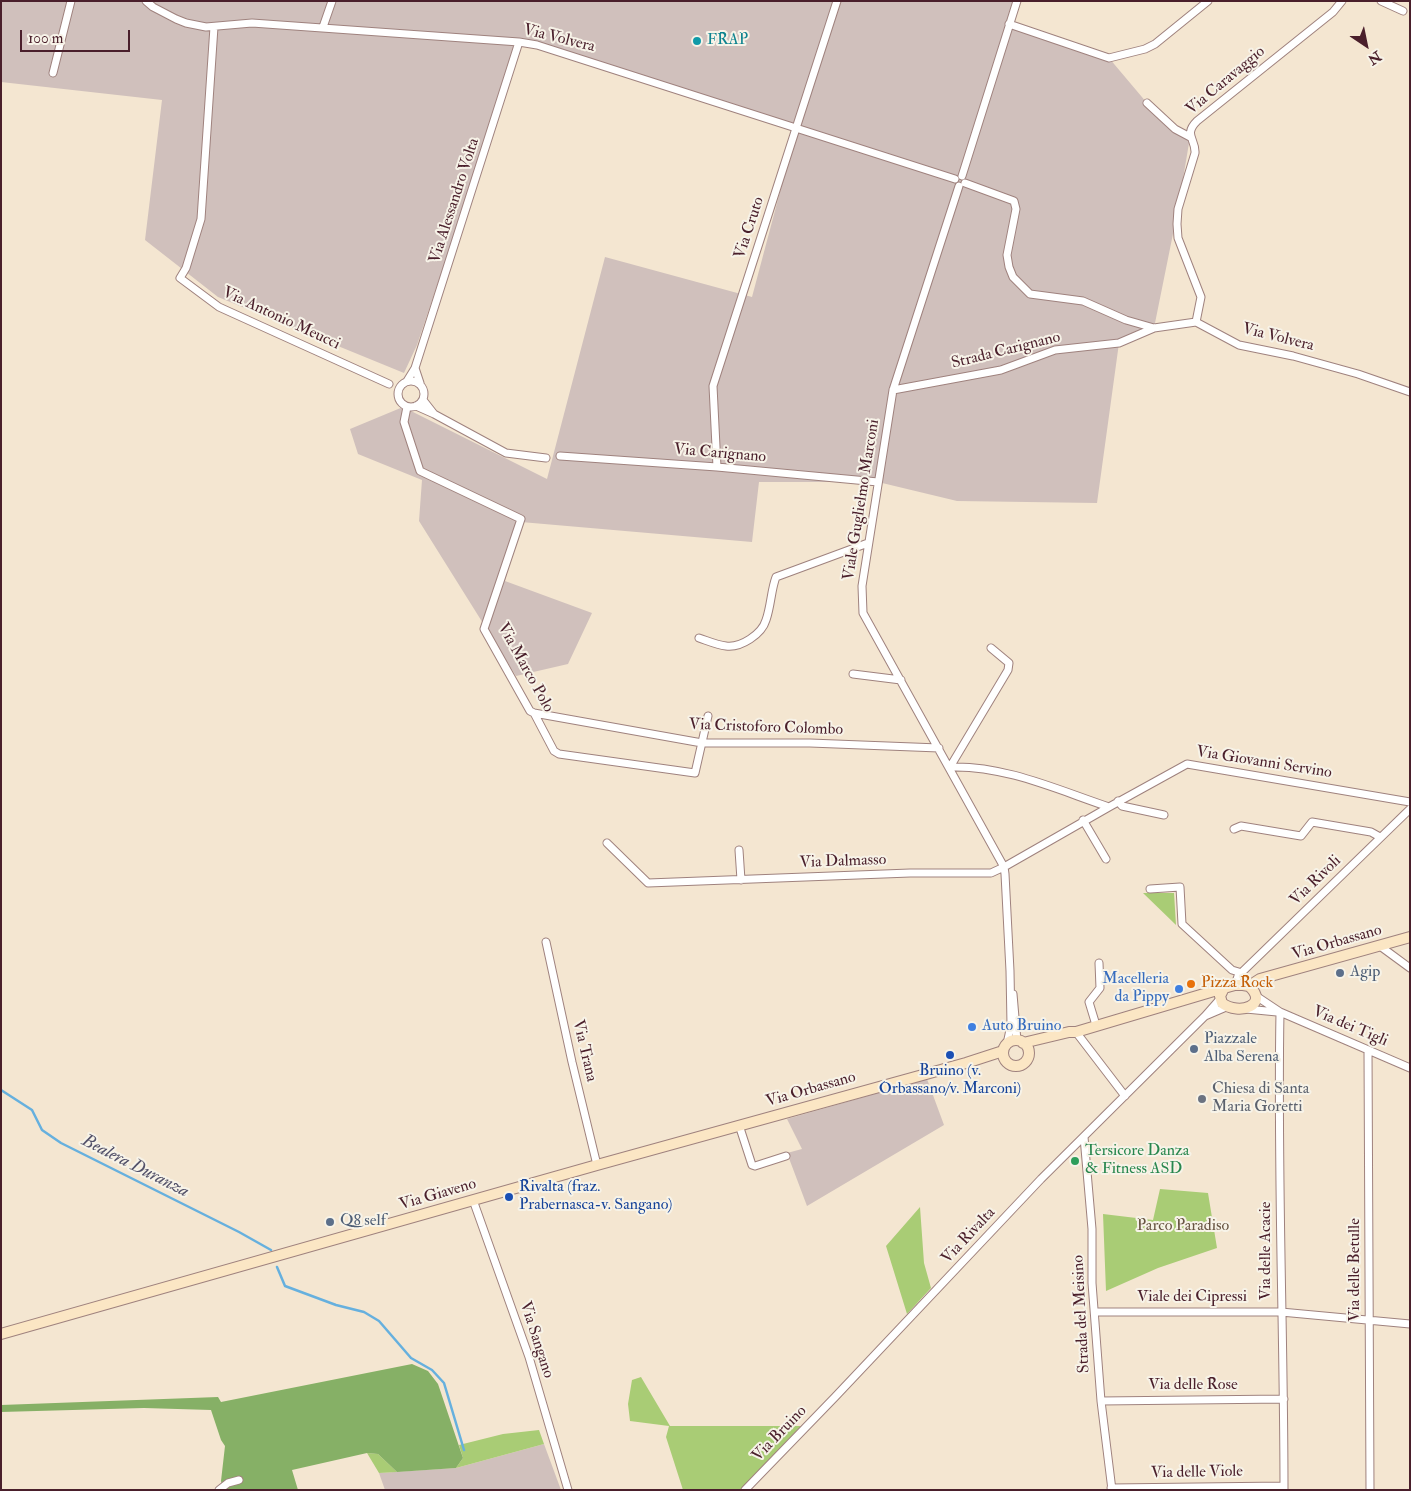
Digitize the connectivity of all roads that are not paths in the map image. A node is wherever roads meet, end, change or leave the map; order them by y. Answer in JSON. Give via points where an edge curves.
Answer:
{"nodes":[{"id":1,"x":71,"y":1,"type":"edge"},
{"id":2,"x":146,"y":1,"type":"edge"},
{"id":3,"x":332,"y":1,"type":"edge"},
{"id":4,"x":837,"y":1,"type":"edge"},
{"id":5,"x":1017,"y":1,"type":"edge"},
{"id":6,"x":1208,"y":1,"type":"edge"},
{"id":7,"x":1342,"y":1,"type":"edge"},
{"id":8,"x":1381,"y":1,"type":"edge"},
{"id":9,"x":1403,"y":11,"type":"dead end"},
{"id":10,"x":1009,"y":24,"type":"junction"},
{"id":11,"x":214,"y":27,"type":"junction"},
{"id":12,"x":323,"y":28,"type":"junction"},
{"id":13,"x":519,"y":42,"type":"junction"},
{"id":14,"x":53,"y":73,"type":"dead end"},
{"id":15,"x":1147,"y":103,"type":"dead end"},
{"id":16,"x":797,"y":128,"type":"junction"},
{"id":17,"x":1190,"y":137,"type":"junction"},
{"id":18,"x":962,"y":182,"type":"junction"},
{"id":19,"x":1196,"y":322,"type":"junction"},
{"id":20,"x":1154,"y":328,"type":"junction"},
{"id":21,"x":415,"y":368,"type":"junction"},
{"id":22,"x":404,"y":382,"type":"junction"},
{"id":23,"x":389,"y":384,"type":"junction"},
{"id":24,"x":420,"y":384,"type":"junction"},
{"id":25,"x":893,"y":390,"type":"junction"},
{"id":26,"x":398,"y":392,"type":"junction"},
{"id":27,"x":1410,"y":392,"type":"edge"},
{"id":28,"x":423,"y":400,"type":"junction"},
{"id":29,"x":416,"y":406,"type":"junction"},
{"id":30,"x":407,"y":407,"type":"junction"},
{"id":31,"x":434,"y":414,"type":"junction"},
{"id":32,"x":560,"y":456,"type":"dead end"},
{"id":33,"x":546,"y":458,"type":"dead end"},
{"id":34,"x":716,"y":467,"type":"junction"},
{"id":35,"x":878,"y":482,"type":"junction"},
{"id":36,"x":868,"y":543,"type":"junction"},
{"id":37,"x":699,"y":638,"type":"dead end"},
{"id":38,"x":991,"y":648,"type":"dead end"},
{"id":39,"x":853,"y":674,"type":"dead end"},
{"id":40,"x":901,"y":680,"type":"junction"},
{"id":41,"x":534,"y":713,"type":"junction"},
{"id":42,"x":708,"y":716,"type":"dead end"},
{"id":43,"x":702,"y":743,"type":"junction"},
{"id":44,"x":939,"y":748,"type":"junction"},
{"id":45,"x":950,"y":767,"type":"junction"},
{"id":46,"x":1118,"y":801,"type":"junction"},
{"id":47,"x":1410,"y":802,"type":"edge"},
{"id":48,"x":1108,"y":807,"type":"junction"},
{"id":49,"x":1410,"y":809,"type":"edge"},
{"id":50,"x":1164,"y":815,"type":"dead end"},
{"id":51,"x":1083,"y":820,"type":"junction"},
{"id":52,"x":1234,"y":830,"type":"dead end"},
{"id":53,"x":1380,"y":837,"type":"junction"},
{"id":54,"x":607,"y":843,"type":"dead end"},
{"id":55,"x":739,"y":850,"type":"dead end"},
{"id":56,"x":1106,"y":859,"type":"dead end"},
{"id":57,"x":1004,"y":867,"type":"junction"},
{"id":58,"x":741,"y":880,"type":"junction"},
{"id":59,"x":1150,"y":888,"type":"dead end"},
{"id":60,"x":1410,"y":937,"type":"edge"},
{"id":61,"x":546,"y":942,"type":"dead end"},
{"id":62,"x":1380,"y":946,"type":"junction"},
{"id":63,"x":1099,"y":963,"type":"dead end"},
{"id":64,"x":1410,"y":968,"type":"edge"},
{"id":65,"x":1242,"y":972,"type":"junction"},
{"id":66,"x":1229,"y":987,"type":"junction"},
{"id":67,"x":1253,"y":992,"type":"junction"},
{"id":68,"x":1184,"y":1001,"type":"junction"},
{"id":69,"x":1223,"y":1003,"type":"junction"},
{"id":70,"x":1246,"y":1009,"type":"junction"},
{"id":71,"x":1280,"y":1012,"type":"junction"},
{"id":72,"x":1096,"y":1025,"type":"junction"},
{"id":73,"x":1076,"y":1032,"type":"junction"},
{"id":74,"x":1011,"y":1047,"type":"junction"},
{"id":75,"x":1368,"y":1050,"type":"junction"},
{"id":76,"x":1028,"y":1054,"type":"junction"},
{"id":77,"x":1410,"y":1068,"type":"edge"},
{"id":78,"x":1125,"y":1096,"type":"junction"},
{"id":79,"x":739,"y":1126,"type":"junction"},
{"id":80,"x":1084,"y":1137,"type":"junction"},
{"id":81,"x":786,"y":1156,"type":"dead end"},
{"id":82,"x":597,"y":1165,"type":"junction"},
{"id":83,"x":473,"y":1200,"type":"junction"},
{"id":84,"x":1094,"y":1312,"type":"junction"},
{"id":85,"x":1281,"y":1312,"type":"junction"},
{"id":86,"x":1370,"y":1320,"type":"junction"},
{"id":87,"x":1410,"y":1324,"type":"edge"},
{"id":88,"x":1,"y":1334,"type":"edge"},
{"id":89,"x":835,"y":1397,"type":"joint"},
{"id":90,"x":1284,"y":1399,"type":"junction"},
{"id":91,"x":1101,"y":1400,"type":"junction"},
{"id":92,"x":239,"y":1480,"type":"dead end"},
{"id":93,"x":1284,"y":1488,"type":"edge"},
{"id":94,"x":1112,"y":1489,"type":"edge"},
{"id":95,"x":219,"y":1490,"type":"edge"},
{"id":96,"x":568,"y":1490,"type":"edge"},
{"id":97,"x":745,"y":1490,"type":"edge"},
{"id":98,"x":1370,"y":1490,"type":"edge"}],
"edges":[{"from":1,"to":14,"type":"street"},
{"from":2,"to":11,"type":"street","name":"Via Volvera","via":[[186,23]]},
{"from":3,"to":12,"type":"street"},
{"from":4,"to":16,"type":"street","name":"Via Cruto"},
{"from":5,"to":10,"type":"street","name":"Viale Guglielmo Marconi"},
{"from":6,"to":10,"type":"street","via":[[1155,44],[1109,58]]},
{"from":7,"to":17,"type":"street","name":"Via Caravaggio","via":[[1333,12],[1197,121],[1191,128]]},
{"from":8,"to":9,"type":"street"},
{"from":10,"to":18,"type":"street","name":"Viale Guglielmo Marconi"},
{"from":11,"to":12,"type":"street","name":"Via Volvera","via":[[252,23]]},
{"from":11,"to":23,"type":"street","name":"Via Antonio Meucci","via":[[200,219],[180,278],[219,307]]},
{"from":12,"to":13,"type":"street","name":"Via Volvera"},
{"from":13,"to":16,"type":"street","name":"Via Volvera","via":[[570,54]]},
{"from":13,"to":21,"type":"street","name":"Via Alessandro Volta"},
{"from":15,"to":17,"type":"street"},
{"from":16,"to":18,"type":"street","name":"Via Volvera","via":[[954,179],[958,176]]},
{"from":16,"to":34,"type":"street","name":"Via Cruto","via":[[713,386]]},
{"from":17,"to":19,"type":"street","name":"Via Caravaggio","via":[[1195,153],[1178,209],[1178,238],[1201,297]]},
{"from":18,"to":20,"type":"street","via":[[1014,201],[1016,209],[1007,255],[1008,266],[1027,292],[1083,302]]},
{"from":18,"to":25,"type":"street","name":"Viale Guglielmo Marconi"},
{"from":19,"to":20,"type":"street"},
{"from":19,"to":27,"type":"street","name":"Via Volvera","via":[[1239,345],[1293,356]]},
{"from":20,"to":25,"type":"street","name":"Strada Carignano","via":[[1120,343],[1055,350],[1001,370]]},
{"from":21,"to":22,"type":"street","name":"Via Alessandro Volta"},
{"from":21,"to":24,"type":"street"},
{"from":22,"to":23,"type":"street"},
{"from":22,"to":24,"type":"street"},
{"from":22,"to":26,"type":"street"},
{"from":23,"to":26,"type":"street"},
{"from":24,"to":28,"type":"street","via":[[424,391]]},
{"from":25,"to":35,"type":"street","name":"Viale Guglielmo Marconi"},
{"from":26,"to":30,"type":"street","via":[[400,402]]},
{"from":28,"to":29,"type":"street"},
{"from":28,"to":31,"type":"street"},
{"from":29,"to":30,"type":"street"},
{"from":29,"to":31,"type":"street"},
{"from":30,"to":41,"type":"street","name":"Via Marco Polo","via":[[404,422],[420,470],[521,519],[484,629]]},
{"from":31,"to":33,"type":"street","via":[[506,453]]},
{"from":32,"to":34,"type":"street","name":"Via Carignano"},
{"from":34,"to":35,"type":"street","name":"Via Carignano"},
{"from":35,"to":36,"type":"street","name":"Viale Guglielmo Marconi"},
{"from":36,"to":37,"type":"street","via":[[776,577],[766,620],[761,630],[750,639],[727,646]]},
{"from":36,"to":40,"type":"street","name":"Viale Guglielmo Marconi","via":[[862,586],[863,613]]},
{"from":38,"to":45,"type":"street","via":[[1009,663],[1008,670]]},
{"from":39,"to":40,"type":"street"},
{"from":40,"to":44,"type":"street","name":"Viale Guglielmo Marconi"},
{"from":41,"to":43,"type":"street","name":"Via Cristoforo Colombo"},
{"from":41,"to":43,"type":"street","name":"Via Marco Polo","via":[[554,752],[559,754],[695,773]]},
{"from":42,"to":43,"type":"street","name":"Via Marco Polo"},
{"from":43,"to":44,"type":"street","name":"Via Cristoforo Colombo"},
{"from":44,"to":45,"type":"street","name":"Viale Guglielmo Marconi"},
{"from":45,"to":48,"type":"street","via":[[970,766],[1013,775]]},
{"from":45,"to":57,"type":"street","name":"Viale Guglielmo Marconi"},
{"from":46,"to":47,"type":"street","name":"Via Giovanni Servino","via":[[1187,764]]},
{"from":46,"to":48,"type":"street","name":"Via Giovanni Servino"},
{"from":46,"to":50,"type":"street","via":[[1122,806]]},
{"from":48,"to":51,"type":"street","name":"Via Dalmasso"},
{"from":49,"to":53,"type":"street","name":"Via Rivoli"},
{"from":51,"to":56,"type":"street"},
{"from":51,"to":57,"type":"street","name":"Via Dalmasso"},
{"from":52,"to":53,"type":"street","via":[[1241,826],[1301,836],[1312,822],[1370,832]]},
{"from":53,"to":65,"type":"street","name":"Via Rivoli"},
{"from":54,"to":58,"type":"street","name":"Via Dalmasso","via":[[648,883]]},
{"from":55,"to":58,"type":"street"},
{"from":57,"to":58,"type":"street","name":"Via Dalmasso","via":[[991,872]]},
{"from":57,"to":74,"type":"street","name":"Viale Guglielmo Marconi"},
{"from":59,"to":65,"type":"street","via":[[1180,887],[1182,924],[1232,970]]},
{"from":60,"to":62,"type":"main road","name":"Via Orbassano"},
{"from":61,"to":82,"type":"street","name":"Via Trana"},
{"from":62,"to":64,"type":"street"},
{"from":62,"to":67,"type":"main road","name":"Via Orbassano","via":[[1272,977]]},
{"from":63,"to":72,"type":"street","via":[[1100,988],[1088,1002]]},
{"from":65,"to":66,"type":"street","name":"Via Rivoli"},
{"from":65,"to":67,"type":"street"},
{"from":66,"to":67,"type":"main road","name":"Via Orbassano"},
{"from":66,"to":68,"type":"main road","name":"Via Orbassano"},
{"from":66,"to":69,"type":"main road","via":[[1221,992]]},
{"from":67,"to":70,"type":"main road","name":"Via Orbassano","via":[[1254,1004]]},
{"from":67,"to":71,"type":"street","name":"Via dei Tigli"},
{"from":68,"to":69,"type":"main road","name":"Via Orbassano","via":[[1211,998]]},
{"from":68,"to":72,"type":"main road","name":"Via Orbassano"},
{"from":69,"to":70,"type":"main road","name":"Via Orbassano","via":[[1234,1010]]},
{"from":69,"to":78,"type":"street","name":"Via Rivalta","via":[[1205,1016]]},
{"from":70,"to":71,"type":"street","name":"Via dei Tigli"},
{"from":71,"to":75,"type":"street","name":"Via dei Tigli"},
{"from":71,"to":85,"type":"street","name":"Via delle Acacie"},
{"from":72,"to":73,"type":"main road","name":"Via Orbassano"},
{"from":73,"to":74,"type":"main road","name":"Via Orbassano"},
{"from":73,"to":76,"type":"main road","name":"Via Orbassano","via":[[1035,1048]]},
{"from":73,"to":78,"type":"street"},
{"from":74,"to":76,"type":"main road","via":[[1027,1048]]},
{"from":74,"to":76,"type":"main road","name":"Via Orbassano","via":[[1010,1064],[1018,1066],[1025,1062]]},
{"from":74,"to":79,"type":"main road","name":"Via Orbassano","via":[[966,1063]]},
{"from":75,"to":77,"type":"street","name":"Via dei Tigli"},
{"from":75,"to":86,"type":"street","name":"Via delle Betulle"},
{"from":78,"to":80,"type":"street","name":"Via Rivalta"},
{"from":79,"to":81,"type":"street","via":[[752,1165]]},
{"from":79,"to":82,"type":"main road","name":"Via Giaveno"},
{"from":80,"to":84,"type":"street","name":"Strada del Meisino"},
{"from":80,"to":89,"type":"street","name":"Via Rivalta"},
{"from":82,"to":83,"type":"main road","name":"Via Giaveno"},
{"from":83,"to":88,"type":"main road","name":"Via Giaveno"},
{"from":83,"to":96,"type":"street","name":"Via Sangano","via":[[529,1357]]},
{"from":84,"to":85,"type":"street","name":"Viale dei Cipressi"},
{"from":84,"to":91,"type":"street","name":"Strada del Meisino"},
{"from":85,"to":86,"type":"street","name":"Viale dei Cipressi"},
{"from":85,"to":90,"type":"street","name":"Via delle Acacie"},
{"from":86,"to":87,"type":"street","name":"Viale dei Cipressi"},
{"from":86,"to":98,"type":"street","name":"Via delle Betulle"},
{"from":89,"to":97,"type":"street","name":"Via Bruino"},
{"from":90,"to":91,"type":"street","name":"Via delle Rose"},
{"from":90,"to":93,"type":"street","name":"Via delle Acacie"},
{"from":91,"to":94,"type":"street","name":"Strada del Meisino"},
{"from":92,"to":95,"type":"street"},
{"from":93,"to":94,"type":"street","name":"Via delle Viole"}]}
